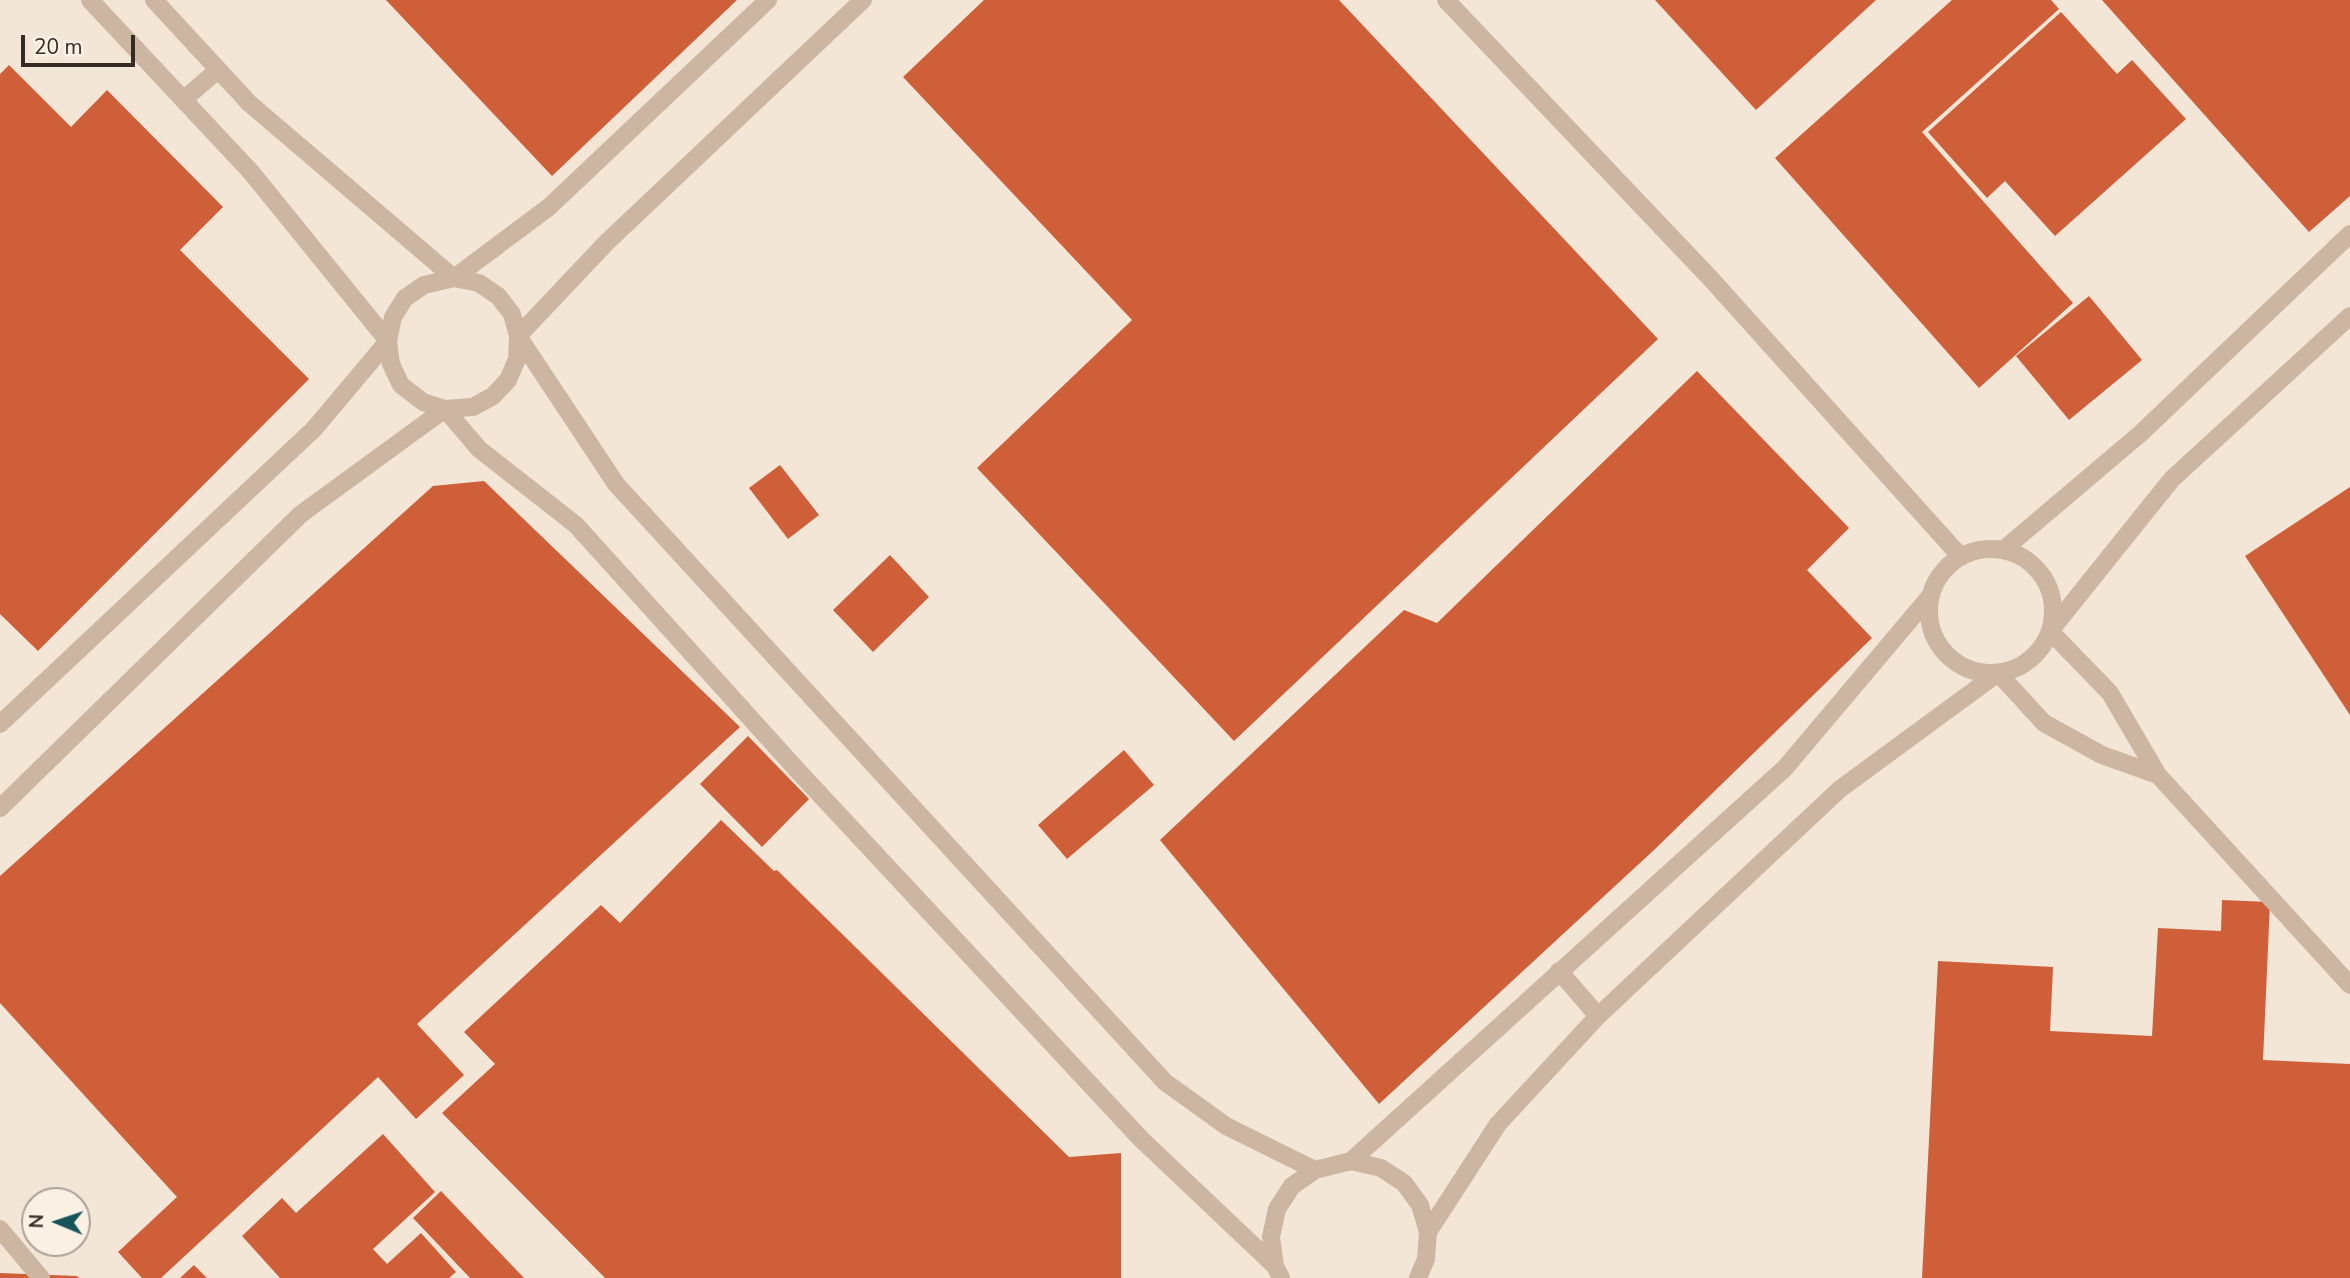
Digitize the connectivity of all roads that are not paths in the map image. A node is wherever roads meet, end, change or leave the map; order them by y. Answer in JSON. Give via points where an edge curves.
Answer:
{"nodes":[{"id":1,"x":90,"y":0,"type":"edge"},
{"id":2,"x":154,"y":0,"type":"edge"},
{"id":3,"x":768,"y":0,"type":"edge"},
{"id":4,"x":863,"y":0,"type":"edge"},
{"id":5,"x":1446,"y":0,"type":"edge"},
{"id":6,"x":218,"y":70,"type":"junction"},
{"id":7,"x":183,"y":100,"type":"junction"},
{"id":8,"x":2350,"y":234,"type":"edge"},
{"id":9,"x":454,"y":278,"type":"junction"},
{"id":10,"x":2350,"y":316,"type":"edge"},
{"id":11,"x":518,"y":336,"type":"junction"},
{"id":12,"x":388,"y":341,"type":"junction"},
{"id":13,"x":445,"y":409,"type":"junction"},
{"id":14,"x":2003,"y":550,"type":"junction"},
{"id":15,"x":1961,"y":557,"type":"junction"},
{"id":16,"x":1931,"y":595,"type":"junction"},
{"id":17,"x":2050,"y":631,"type":"junction"},
{"id":18,"x":1998,"y":673,"type":"junction"},
{"id":19,"x":0,"y":724,"type":"edge"},
{"id":20,"x":2158,"y":775,"type":"junction"},
{"id":21,"x":0,"y":808,"type":"edge"},
{"id":22,"x":1559,"y":971,"type":"junction"},
{"id":23,"x":2350,"y":985,"type":"edge"},
{"id":24,"x":1598,"y":1016,"type":"junction"},
{"id":25,"x":1351,"y":1161,"type":"junction"},
{"id":26,"x":1315,"y":1170,"type":"junction"},
{"id":27,"x":0,"y":1229,"type":"edge"},
{"id":28,"x":1428,"y":1232,"type":"junction"},
{"id":29,"x":1426,"y":1259,"type":"junction"},
{"id":30,"x":1278,"y":1272,"type":"edge"},
{"id":31,"x":41,"y":1278,"type":"edge"},
{"id":32,"x":1418,"y":1278,"type":"edge"},
{"id":33,"x":1424,"y":1278,"type":"edge"}],
"edges":[{"from":1,"to":7,"type":"street"},
{"from":2,"to":6,"type":"street"},
{"from":3,"to":9,"type":"street","via":[[549,207]]},
{"from":4,"to":11,"type":"street","via":[[607,242]]},
{"from":5,"to":15,"type":"street","via":[[1711,279]]},
{"from":6,"to":7,"type":"street"},
{"from":6,"to":9,"type":"street","via":[[249,103]]},
{"from":7,"to":12,"type":"street","via":[[251,172]]},
{"from":8,"to":14,"type":"street","via":[[2140,434]]},
{"from":9,"to":11,"type":"street","via":[[479,283],[498,296],[512,314]]},
{"from":9,"to":12,"type":"street","via":[[424,285],[405,298],[393,317]]},
{"from":10,"to":17,"type":"street","via":[[2172,479]]},
{"from":11,"to":13,"type":"street","via":[[517,359],[508,380],[493,396],[472,407]]},
{"from":11,"to":26,"type":"street","via":[[616,484],[1165,1082],[1226,1126]]},
{"from":12,"to":13,"type":"street","via":[[391,364],[401,385],[423,402]]},
{"from":12,"to":19,"type":"street","via":[[314,429]]},
{"from":13,"to":21,"type":"street","via":[[301,514]]},
{"from":13,"to":30,"type":"street","via":[[479,449],[576,525],[1141,1139]]},
{"from":14,"to":15,"type":"street","via":[[1982,549]]},
{"from":14,"to":17,"type":"street","via":[[2022,557],[2046,581],[2053,602]]},
{"from":15,"to":16,"type":"street","via":[[1940,576]]},
{"from":16,"to":18,"type":"street","via":[[1929,617],[1945,653],[1976,672]]},
{"from":16,"to":22,"type":"street","via":[[1785,768]]},
{"from":17,"to":18,"type":"street","via":[[2040,650],[2019,667]]},
{"from":17,"to":20,"type":"street","via":[[2110,693]]},
{"from":18,"to":20,"type":"street","via":[[2044,723],[2102,755]]},
{"from":18,"to":24,"type":"street","via":[[1840,789]]},
{"from":20,"to":23,"type":"street"},
{"from":22,"to":24,"type":"street"},
{"from":22,"to":25,"type":"street"},
{"from":24,"to":28,"type":"street","via":[[1498,1124]]},
{"from":25,"to":26,"type":"street"},
{"from":25,"to":28,"type":"street","via":[[1381,1168],[1404,1183],[1420,1205]]},
{"from":26,"to":30,"type":"street","via":[[1292,1186],[1277,1209],[1271,1237]]},
{"from":27,"to":31,"type":"street"},
{"from":28,"to":29,"type":"street"},
{"from":29,"to":32,"type":"street"},
{"from":29,"to":33,"type":"street"}]}
